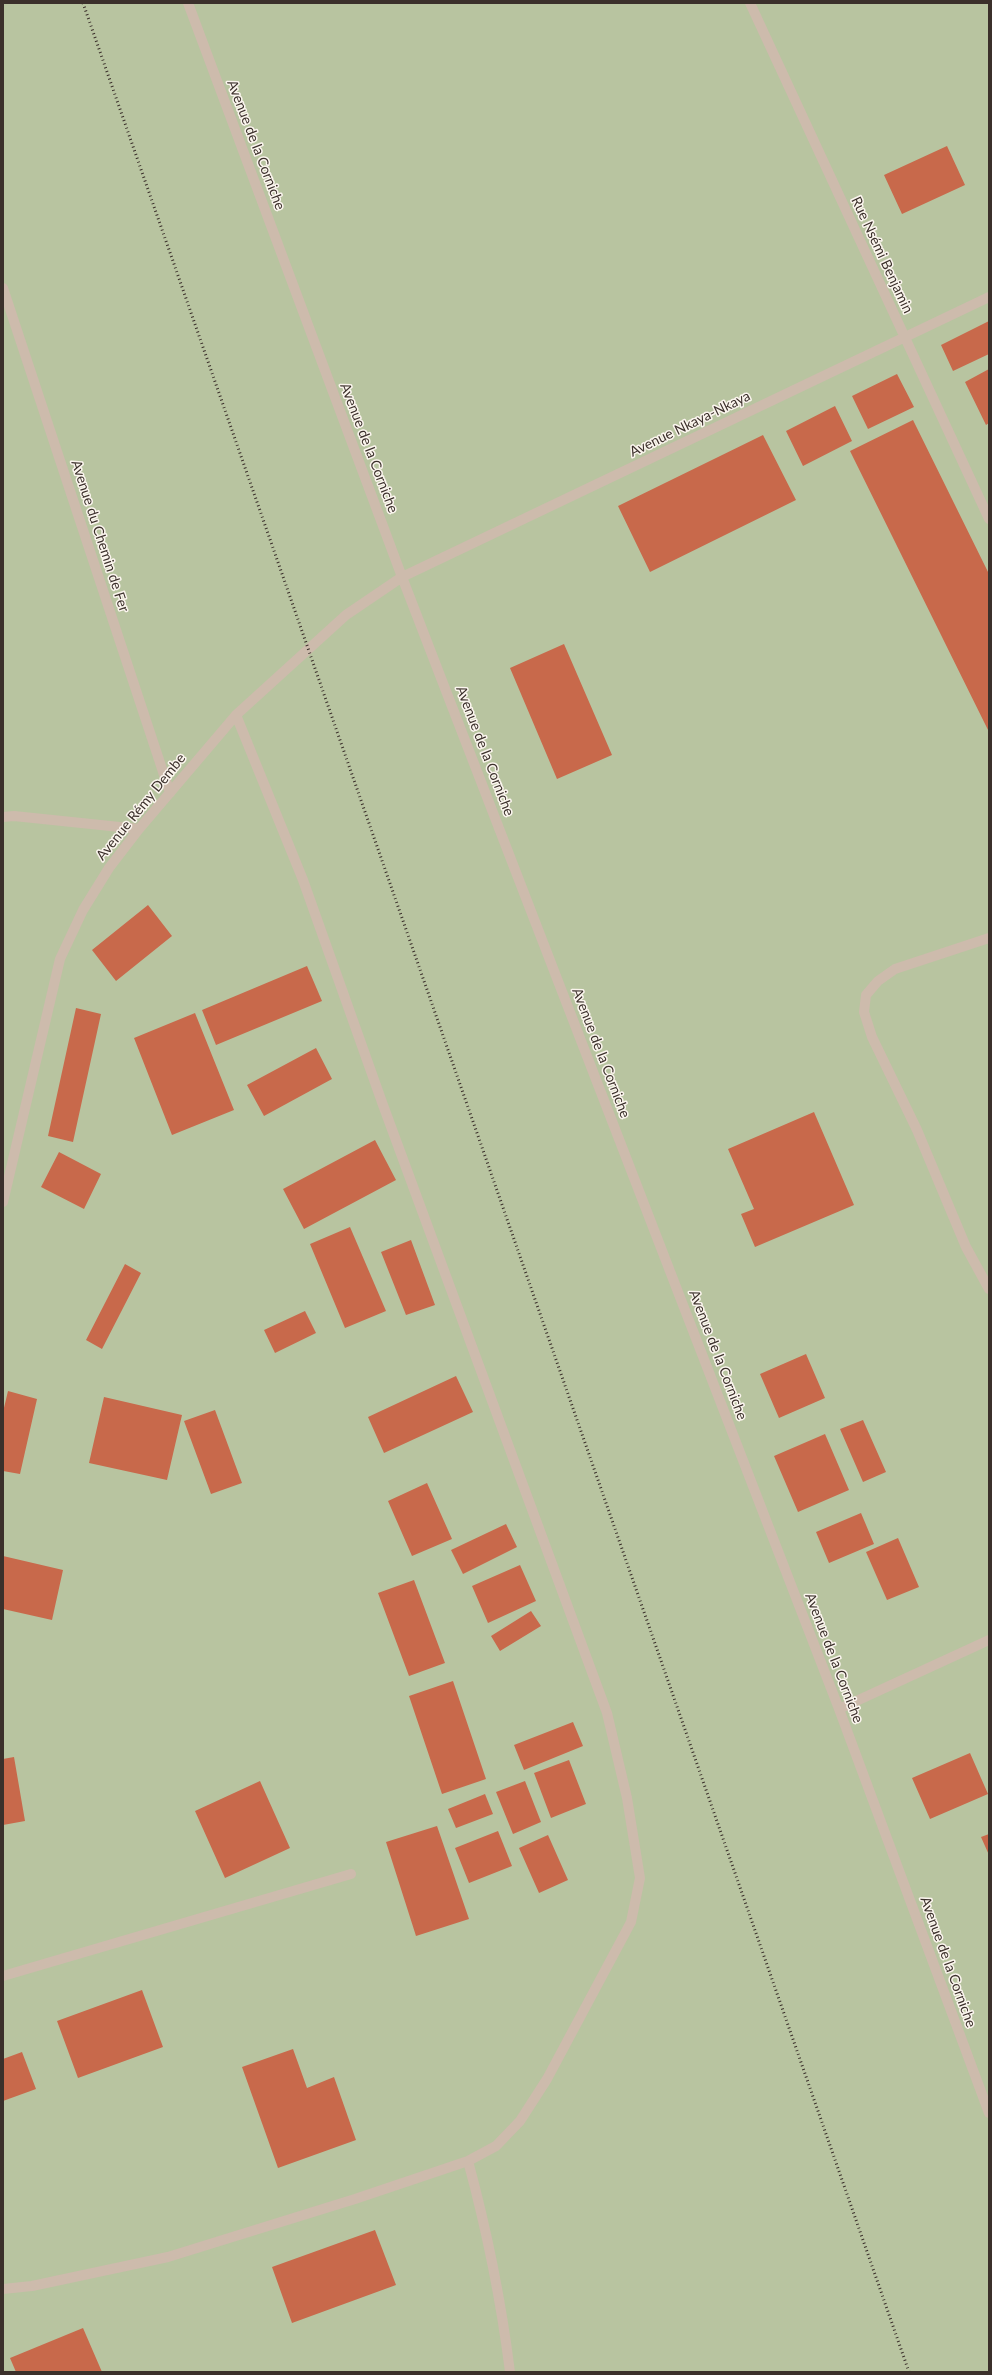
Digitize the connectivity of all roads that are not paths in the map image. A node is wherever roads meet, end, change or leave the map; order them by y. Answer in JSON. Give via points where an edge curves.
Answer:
{"nodes":[{"id":1,"x":188,"y":3,"type":"edge"},
{"id":2,"x":750,"y":3,"type":"edge"},
{"id":3,"x":3,"y":288,"type":"edge"},
{"id":4,"x":989,"y":297,"type":"edge"},
{"id":5,"x":905,"y":337,"type":"junction"},
{"id":6,"x":989,"y":519,"type":"edge"},
{"id":7,"x":402,"y":577,"type":"junction"},
{"id":8,"x":236,"y":715,"type":"junction"},
{"id":9,"x":170,"y":793,"type":"junction"},
{"id":10,"x":3,"y":817,"type":"edge"},
{"id":11,"x":139,"y":829,"type":"junction"},
{"id":12,"x":989,"y":938,"type":"edge"},
{"id":13,"x":3,"y":1202,"type":"edge"},
{"id":14,"x":989,"y":1289,"type":"edge"},
{"id":15,"x":989,"y":1640,"type":"edge"},
{"id":16,"x":839,"y":1709,"type":"junction"},
{"id":17,"x":351,"y":1874,"type":"dead end"},
{"id":18,"x":3,"y":1976,"type":"edge"},
{"id":19,"x":989,"y":2113,"type":"edge"},
{"id":20,"x":468,"y":2161,"type":"junction"},
{"id":21,"x":3,"y":2289,"type":"edge"},
{"id":22,"x":510,"y":2372,"type":"edge"}],
"edges":[{"from":1,"to":7,"type":"street","name":"Avenue de la Corniche"},
{"from":2,"to":5,"type":"street","name":"Rue Nsémi Benjamin"},
{"from":3,"to":9,"type":"street","name":"Avenue du Chemin de Fer"},
{"from":4,"to":5,"type":"street","name":"Avenue Nkaya-Nkaya"},
{"from":5,"to":6,"type":"street","name":"Rue Nsémi Benjamin"},
{"from":5,"to":7,"type":"street","name":"Avenue Nkaya-Nkaya"},
{"from":7,"to":8,"type":"street","name":"Avenue Rémy Dembe","via":[[346,615]]},
{"from":7,"to":16,"type":"street","name":"Avenue de la Corniche"},
{"from":8,"to":9,"type":"street","name":"Avenue Rémy Dembe"},
{"from":8,"to":20,"type":"street","via":[[303,880],[607,1713],[627,1798],[640,1878],[631,1922],[547,2079],[520,2121],[496,2146]]},
{"from":9,"to":11,"type":"street","name":"Avenue Rémy Dembe"},
{"from":10,"to":11,"type":"street"},
{"from":11,"to":13,"type":"street","name":"Avenue Rémy Dembe","via":[[108,868],[83,910],[60,958]]},
{"from":12,"to":14,"type":"street","via":[[895,969],[878,981],[866,995],[864,1012],[872,1037],[917,1130],[966,1247]]},
{"from":15,"to":16,"type":"street"},
{"from":16,"to":19,"type":"street","name":"Avenue de la Corniche"},
{"from":17,"to":18,"type":"street"},
{"from":20,"to":21,"type":"street","via":[[168,2257],[32,2286]]},
{"from":20,"to":22,"type":"street","via":[[484,2222],[504,2323]]}]}
